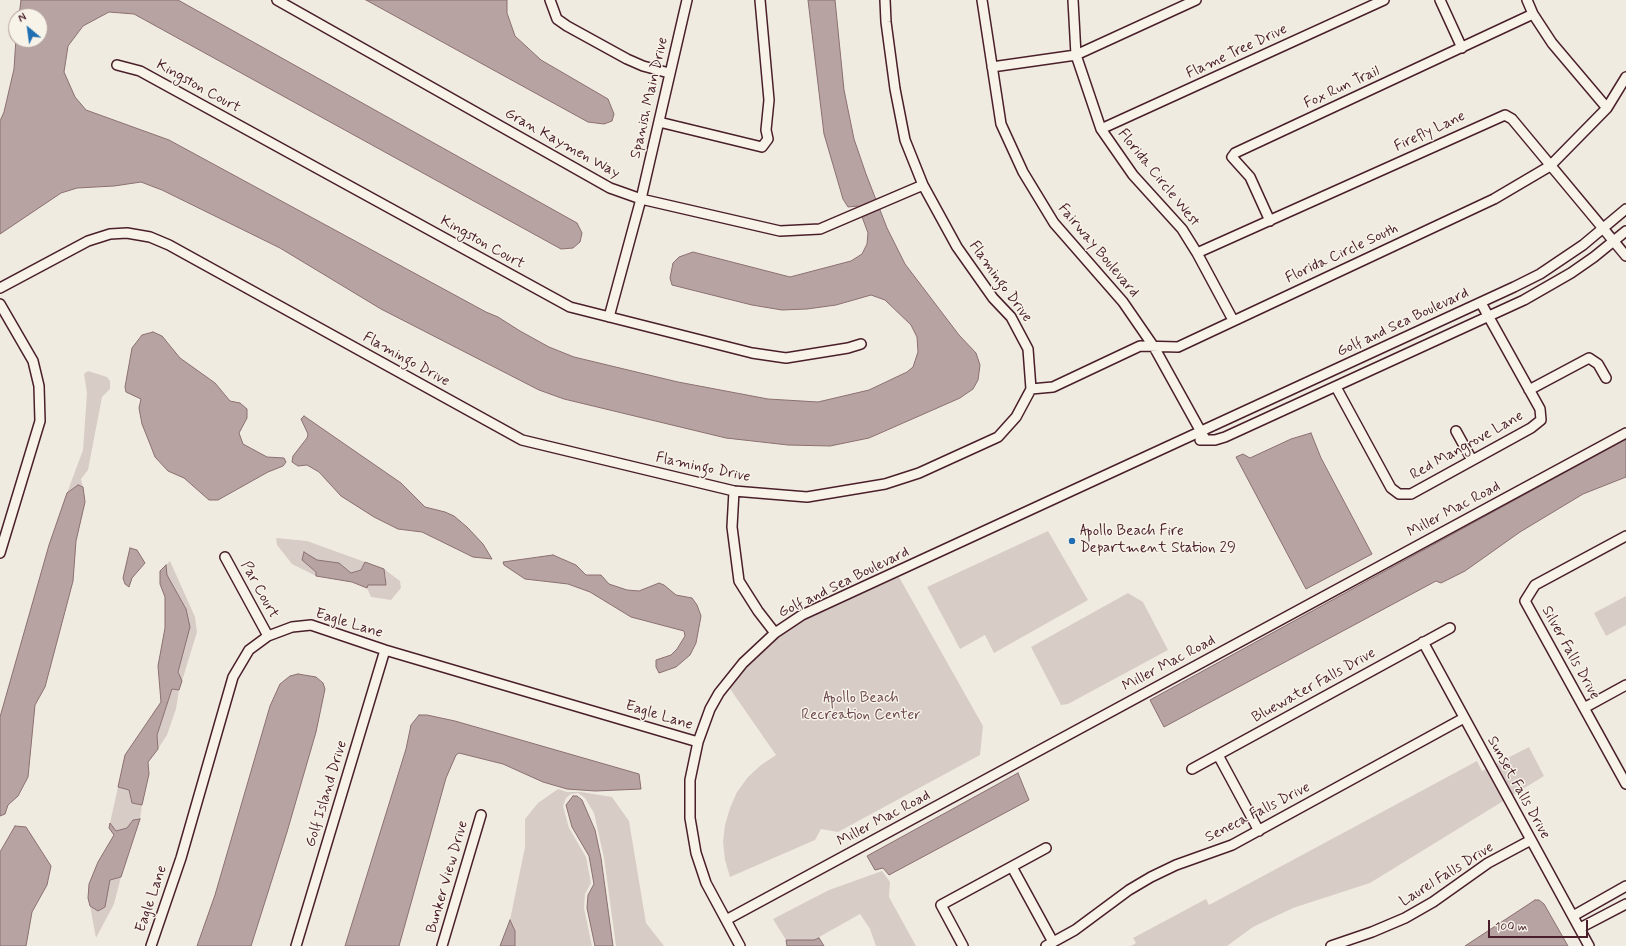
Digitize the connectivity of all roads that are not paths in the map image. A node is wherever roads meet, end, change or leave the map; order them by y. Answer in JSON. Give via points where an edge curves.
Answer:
{"nodes":[{"id":1,"x":277,"y":0,"type":"edge"},
{"id":2,"x":550,"y":0,"type":"edge"},
{"id":3,"x":687,"y":0,"type":"edge"},
{"id":4,"x":760,"y":0,"type":"edge"},
{"id":5,"x":885,"y":0,"type":"edge"},
{"id":6,"x":982,"y":0,"type":"edge"},
{"id":7,"x":1073,"y":0,"type":"edge"},
{"id":8,"x":1196,"y":0,"type":"edge"},
{"id":9,"x":1384,"y":0,"type":"edge"},
{"id":10,"x":1440,"y":0,"type":"edge"},
{"id":11,"x":1527,"y":0,"type":"edge"},
{"id":12,"x":1533,"y":14,"type":"junction"},
{"id":13,"x":1462,"y":48,"type":"junction"},
{"id":14,"x":1076,"y":55,"type":"junction"},
{"id":15,"x":117,"y":65,"type":"dead end"},
{"id":16,"x":992,"y":67,"type":"junction"},
{"id":17,"x":669,"y":73,"type":"junction"},
{"id":18,"x":1626,"y":77,"type":"edge"},
{"id":19,"x":1607,"y":108,"type":"junction"},
{"id":20,"x":659,"y":122,"type":"junction"},
{"id":21,"x":1101,"y":129,"type":"junction"},
{"id":22,"x":1550,"y":166,"type":"junction"},
{"id":23,"x":923,"y":184,"type":"junction"},
{"id":24,"x":641,"y":199,"type":"junction"},
{"id":25,"x":1626,"y":209,"type":"edge"},
{"id":26,"x":1270,"y":221,"type":"junction"},
{"id":27,"x":1604,"y":229,"type":"junction"},
{"id":28,"x":1626,"y":231,"type":"edge"},
{"id":29,"x":1614,"y":242,"type":"junction"},
{"id":30,"x":1197,"y":252,"type":"junction"},
{"id":31,"x":1626,"y":256,"type":"edge"},
{"id":32,"x":0,"y":288,"type":"edge"},
{"id":33,"x":1481,"y":303,"type":"junction"},
{"id":34,"x":0,"y":304,"type":"edge"},
{"id":35,"x":609,"y":317,"type":"junction"},
{"id":36,"x":1489,"y":317,"type":"junction"},
{"id":37,"x":1233,"y":320,"type":"junction"},
{"id":38,"x":861,"y":344,"type":"dead end"},
{"id":39,"x":1154,"y":347,"type":"junction"},
{"id":40,"x":1606,"y":378,"type":"dead end"},
{"id":41,"x":1336,"y":387,"type":"junction"},
{"id":42,"x":1031,"y":389,"type":"junction"},
{"id":43,"x":1529,"y":390,"type":"junction"},
{"id":44,"x":1456,"y":431,"type":"dead end"},
{"id":45,"x":1626,"y":432,"type":"edge"},
{"id":46,"x":1203,"y":435,"type":"junction"},
{"id":47,"x":1472,"y":460,"type":"junction"},
{"id":48,"x":734,"y":491,"type":"junction"},
{"id":49,"x":1626,"y":536,"type":"edge"},
{"id":50,"x":0,"y":553,"type":"edge"},
{"id":51,"x":225,"y":557,"type":"dead end"},
{"id":52,"x":1450,"y":628,"type":"dead end"},
{"id":53,"x":774,"y":633,"type":"junction"},
{"id":54,"x":268,"y":636,"type":"junction"},
{"id":55,"x":1423,"y":642,"type":"junction"},
{"id":56,"x":385,"y":650,"type":"junction"},
{"id":57,"x":1626,"y":685,"type":"edge"},
{"id":58,"x":1584,"y":708,"type":"junction"},
{"id":59,"x":1464,"y":718,"type":"junction"},
{"id":60,"x":698,"y":742,"type":"junction"},
{"id":61,"x":1218,"y":755,"type":"junction"},
{"id":62,"x":1192,"y":769,"type":"dead end"},
{"id":63,"x":1626,"y":784,"type":"edge"},
{"id":64,"x":481,"y":815,"type":"dead end"},
{"id":65,"x":1258,"y":831,"type":"junction"},
{"id":66,"x":1531,"y":840,"type":"junction"},
{"id":67,"x":1046,"y":848,"type":"dead end"},
{"id":68,"x":1012,"y":867,"type":"junction"},
{"id":69,"x":1626,"y":886,"type":"edge"},
{"id":70,"x":1626,"y":904,"type":"edge"},
{"id":71,"x":1573,"y":916,"type":"junction"},
{"id":72,"x":726,"y":920,"type":"junction"},
{"id":73,"x":1580,"y":928,"type":"junction"},
{"id":74,"x":1050,"y":944,"type":"edge"},
{"id":75,"x":151,"y":946,"type":"edge"},
{"id":76,"x":296,"y":946,"type":"edge"},
{"id":77,"x":442,"y":946,"type":"edge"},
{"id":78,"x":740,"y":946,"type":"edge"},
{"id":79,"x":962,"y":946,"type":"edge"},
{"id":80,"x":1331,"y":946,"type":"edge"},
{"id":81,"x":1589,"y":946,"type":"edge"}],
"edges":[{"from":1,"to":24,"type":"street","name":"Gran Kaymen Way","via":[[610,188]]},
{"from":2,"to":17,"type":"street","via":[[557,19],[567,26],[627,59]]},
{"from":3,"to":17,"type":"street","name":"Spanish Main Drive"},
{"from":4,"to":20,"type":"street","via":[[769,100],[766,130],[768,140],[762,147]]},
{"from":5,"to":23,"type":"street","name":"Flamingo Drive","via":[[893,74],[905,140]]},
{"from":6,"to":16,"type":"street","name":"Fairway Boulevard"},
{"from":7,"to":14,"type":"street","name":"Florida Circle West"},
{"from":8,"to":14,"type":"street"},
{"from":9,"to":21,"type":"street","name":"Flame Tree Drive"},
{"from":10,"to":13,"type":"street"},
{"from":11,"to":12,"type":"street"},
{"from":12,"to":13,"type":"street","name":"Fox Run Trail"},
{"from":12,"to":19,"type":"street","via":[[1552,43]]},
{"from":13,"to":26,"type":"street","name":"Fox Run Trail","via":[[1235,153],[1232,157],[1250,177]]},
{"from":14,"to":16,"type":"street"},
{"from":14,"to":21,"type":"street","name":"Florida Circle West"},
{"from":15,"to":35,"type":"street","name":"Kingston Court","via":[[140,71],[570,306]]},
{"from":16,"to":39,"type":"street","name":"Fairway Boulevard","via":[[1001,124],[1023,172],[1054,223],[1123,302]]},
{"from":17,"to":20,"type":"street","name":"Spanish Main Drive"},
{"from":18,"to":19,"type":"street","name":"Florida Circle South"},
{"from":19,"to":22,"type":"street","name":"Florida Circle South"},
{"from":20,"to":24,"type":"street","name":"Spanish Main Drive"},
{"from":21,"to":30,"type":"street","name":"Florida Circle West","via":[[1133,176],[1182,229]]},
{"from":22,"to":26,"type":"street","name":"Firefly Lane","via":[[1512,119],[1505,115]]},
{"from":22,"to":27,"type":"street","name":"Firefly Lane"},
{"from":22,"to":37,"type":"street","name":"Florida Circle South","via":[[1494,199]]},
{"from":23,"to":24,"type":"street","name":"Gran Kaymen Way","via":[[820,229],[780,231]]},
{"from":23,"to":42,"type":"street","name":"Flamingo Drive","via":[[957,247],[993,298],[1011,317],[1028,349]]},
{"from":24,"to":35,"type":"street","name":"Spanish Main Drive"},
{"from":25,"to":27,"type":"street","name":"Golf and Sea Boulevard"},
{"from":26,"to":30,"type":"street","name":"Firefly Lane"},
{"from":27,"to":29,"type":"street","name":"Firefly Lane"},
{"from":27,"to":33,"type":"street","name":"Golf and Sea Boulevard","via":[[1540,274]]},
{"from":28,"to":29,"type":"street","name":"Golf and Sea Boulevard"},
{"from":29,"to":31,"type":"street","name":"Firefly Lane"},
{"from":29,"to":36,"type":"street","name":"Golf and Sea Boulevard","via":[[1551,285]]},
{"from":30,"to":37,"type":"street","name":"Florida Circle West"},
{"from":32,"to":48,"type":"street","name":"Flamingo Drive","via":[[88,241],[110,234],[127,233],[150,237],[169,245],[522,440]]},
{"from":33,"to":36,"type":"street","name":"Red Mangrove Lane"},
{"from":33,"to":46,"type":"street","name":"Golf and Sea Boulevard"},
{"from":34,"to":50,"type":"street","via":[[33,361],[39,386],[40,421]]},
{"from":35,"to":38,"type":"street","name":"Kingston Court","via":[[752,353],[786,358]]},
{"from":36,"to":41,"type":"street","name":"Golf and Sea Boulevard"},
{"from":36,"to":43,"type":"street","name":"Red Mangrove Lane"},
{"from":37,"to":39,"type":"street","name":"Florida Circle South","via":[[1178,347]]},
{"from":39,"to":42,"type":"street","name":"Florida Circle South","via":[[1140,346],[1053,387]]},
{"from":39,"to":46,"type":"street","name":"Fairway Boulevard"},
{"from":40,"to":43,"type":"street","via":[[1598,364],[1590,358]]},
{"from":41,"to":46,"type":"street","name":"Golf and Sea Boulevard","via":[[1226,437],[1215,440]]},
{"from":41,"to":47,"type":"street","name":"Red Mangrove Lane","via":[[1391,488],[1399,494],[1411,494]]},
{"from":42,"to":48,"type":"street","name":"Flamingo Drive","via":[[1016,417],[998,437],[919,474],[885,484],[807,497]]},
{"from":43,"to":47,"type":"street","name":"Red Mangrove Lane","via":[[1540,409],[1541,420]]},
{"from":44,"to":47,"type":"street"},
{"from":45,"to":72,"type":"street","name":"Miller Mac Road"},
{"from":46,"to":53,"type":"street","name":"Golf and Sea Boulevard","via":[[1179,442],[802,615]]},
{"from":48,"to":53,"type":"street","via":[[732,527],[739,581]]},
{"from":49,"to":58,"type":"street","name":"Silver Falls Drive","via":[[1535,585],[1525,601]]},
{"from":51,"to":54,"type":"street","name":"Par Court"},
{"from":52,"to":55,"type":"street","name":"Bluewater Falls Drive"},
{"from":53,"to":60,"type":"street","name":"Golf and Sea Boulevard","via":[[747,658],[726,684],[710,709]]},
{"from":54,"to":56,"type":"street","name":"Eagle Lane","via":[[292,627],[311,625]]},
{"from":54,"to":75,"type":"street","name":"Eagle Lane","via":[[249,650],[232,677],[181,858]]},
{"from":55,"to":59,"type":"street","name":"Sunset Falls Drive"},
{"from":55,"to":61,"type":"street","name":"Bluewater Falls Drive"},
{"from":56,"to":60,"type":"street","name":"Eagle Lane"},
{"from":56,"to":76,"type":"street","name":"Golf Island Drive"},
{"from":57,"to":58,"type":"street"},
{"from":58,"to":63,"type":"street","name":"Silver Falls Drive"},
{"from":59,"to":65,"type":"street","name":"Seneca Falls Drive"},
{"from":59,"to":66,"type":"street","name":"Sunset Falls Drive"},
{"from":60,"to":72,"type":"street","name":"Golf and Sea Boulevard","via":[[690,780],[692,836],[706,883]]},
{"from":61,"to":62,"type":"street","name":"Bluewater Falls Drive"},
{"from":61,"to":65,"type":"street"},
{"from":64,"to":77,"type":"street","name":"Bunker View Drive"},
{"from":65,"to":74,"type":"street","name":"Seneca Falls Drive","via":[[1232,845],[1151,877],[1075,930]]},
{"from":66,"to":71,"type":"street","name":"Sunset Falls Drive"},
{"from":66,"to":80,"type":"street","name":"Laurel Falls Drive","via":[[1488,863],[1433,902],[1405,918]]},
{"from":67,"to":68,"type":"street"},
{"from":68,"to":74,"type":"street"},
{"from":68,"to":79,"type":"street","via":[[941,905]]},
{"from":69,"to":71,"type":"street"},
{"from":70,"to":73,"type":"street"},
{"from":71,"to":73,"type":"street","name":"Sunset Falls Drive"},
{"from":72,"to":78,"type":"street","name":"Golf and Sea Boulevard"},
{"from":73,"to":81,"type":"street","name":"Sunset Falls Drive"}]}
